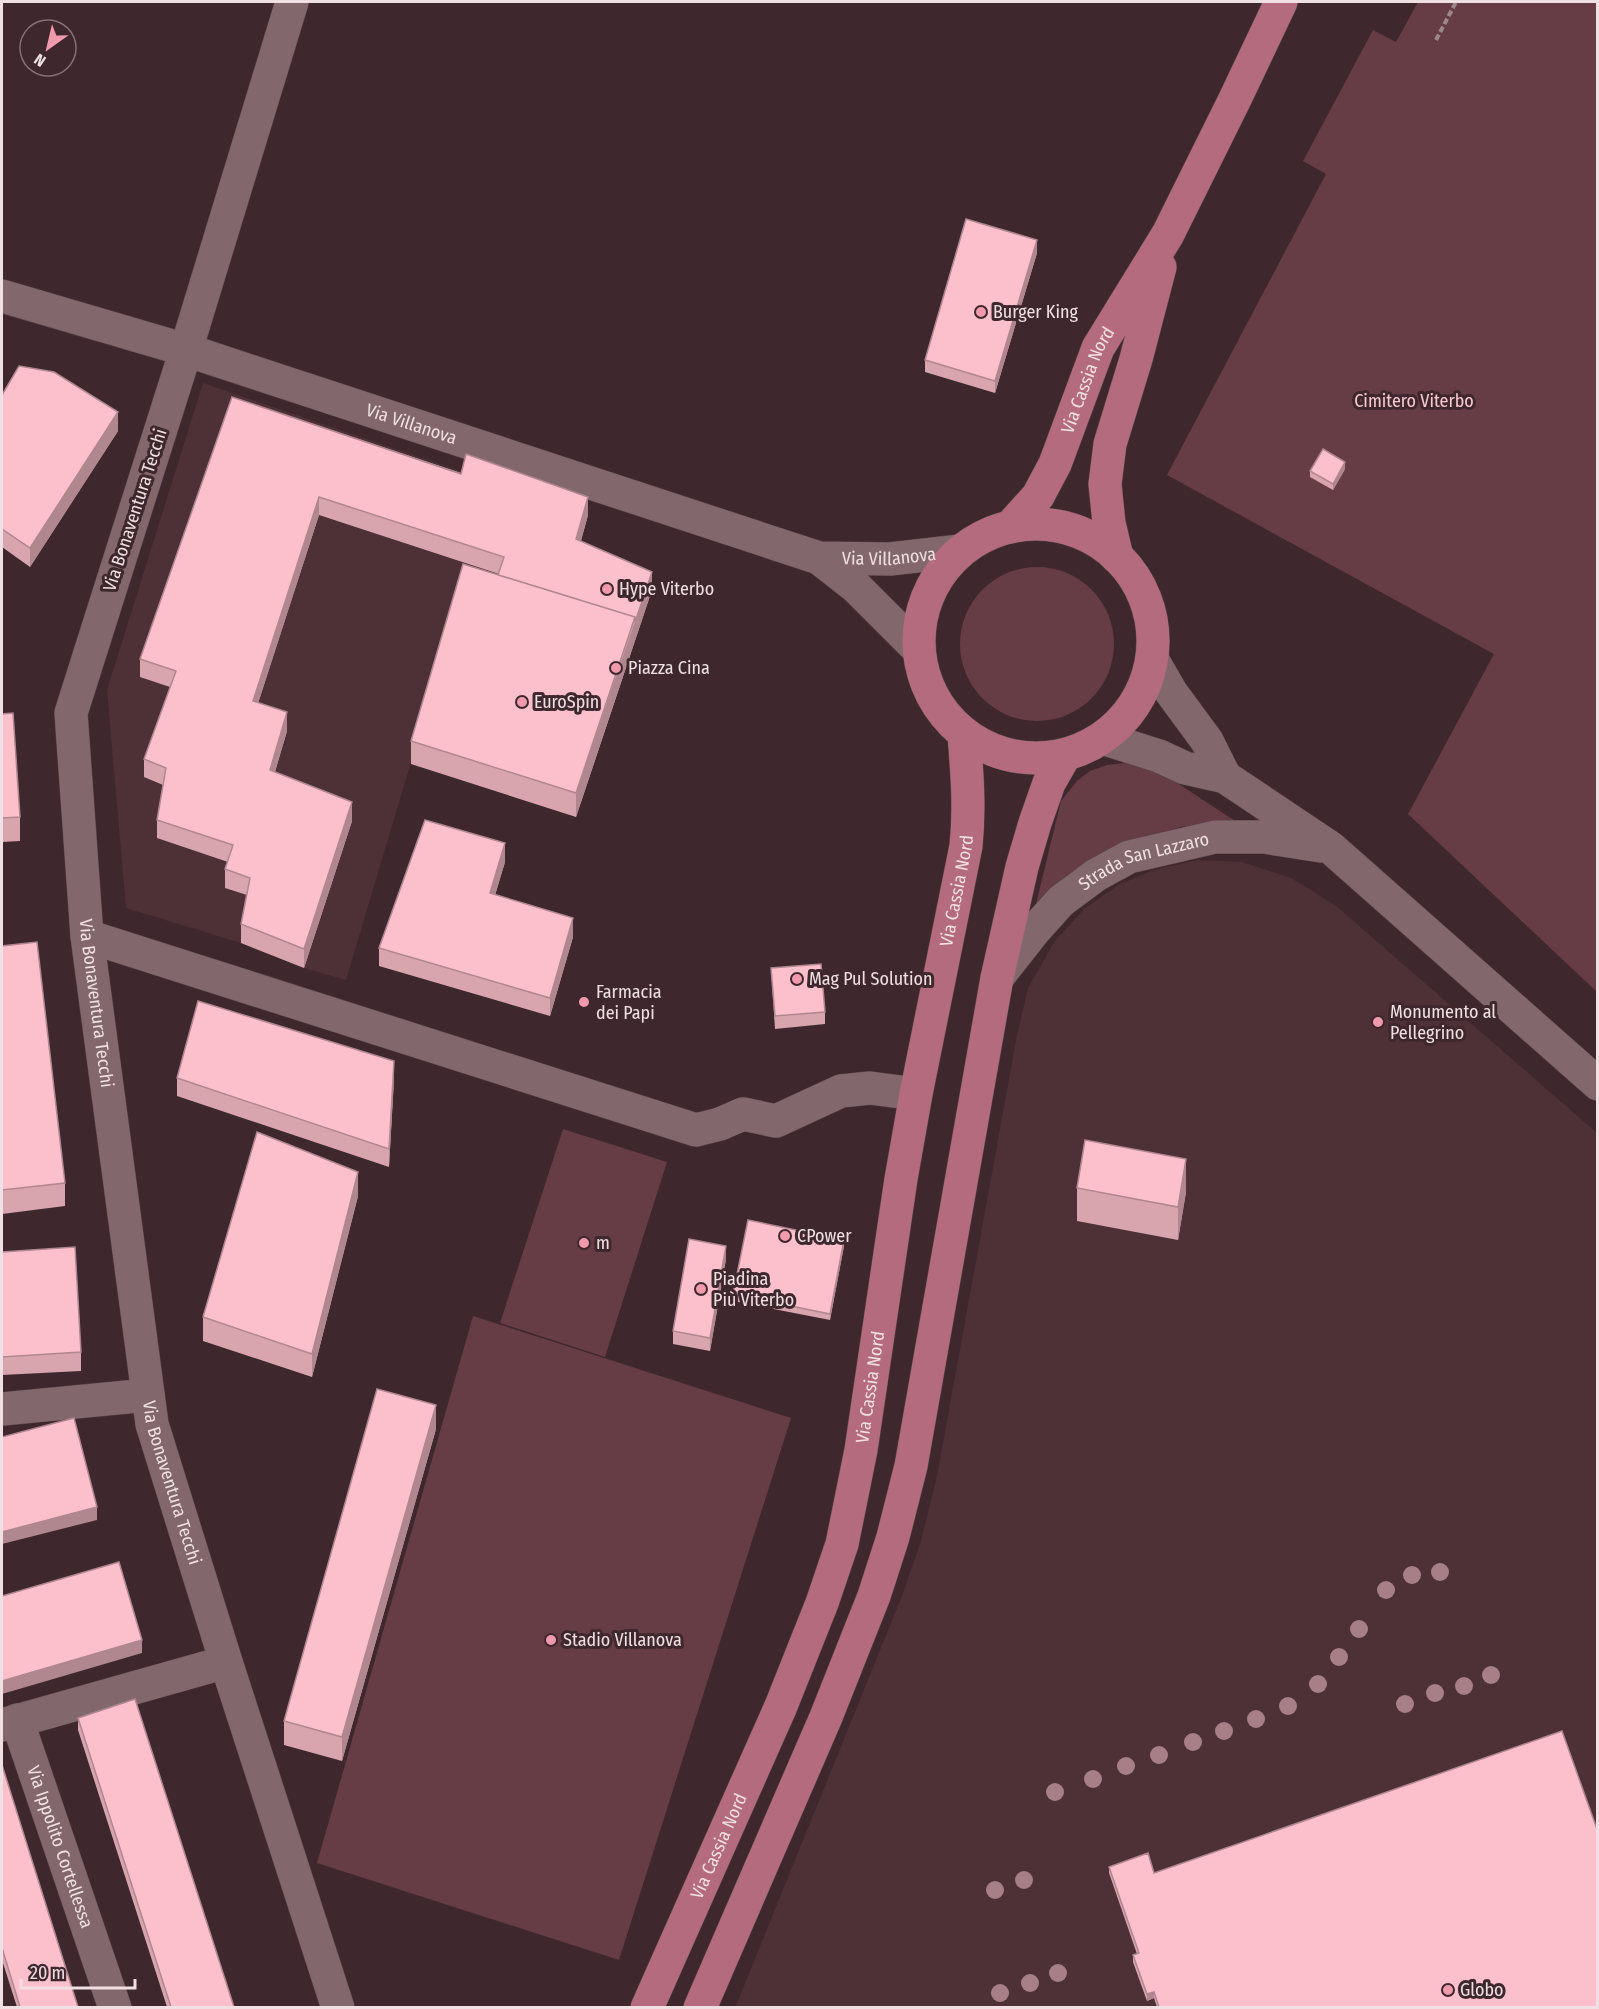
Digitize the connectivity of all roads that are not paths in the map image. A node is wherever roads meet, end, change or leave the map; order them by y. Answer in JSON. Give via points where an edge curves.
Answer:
{"nodes":[{"id":1,"x":292,"y":2,"type":"edge"},
{"id":2,"x":1281,"y":2,"type":"edge"},
{"id":3,"x":1168,"y":234,"type":"junction"},
{"id":4,"x":2,"y":296,"type":"edge"},
{"id":5,"x":186,"y":350,"type":"junction"},
{"id":6,"x":1010,"y":526,"type":"junction"},
{"id":7,"x":960,"y":551,"type":"junction"},
{"id":8,"x":1117,"y":557,"type":"junction"},
{"id":9,"x":819,"y":558,"type":"junction"},
{"id":10,"x":919,"y":650,"type":"junction"},
{"id":11,"x":1152,"y":659,"type":"junction"},
{"id":12,"x":964,"y":735,"type":"junction"},
{"id":13,"x":1102,"y":738,"type":"junction"},
{"id":14,"x":1065,"y":755,"type":"junction"},
{"id":15,"x":1225,"y":777,"type":"junction"},
{"id":16,"x":1331,"y":848,"type":"junction"},
{"id":17,"x":87,"y":936,"type":"junction"},
{"id":18,"x":997,"y":978,"type":"junction"},
{"id":19,"x":1598,"y":1084,"type":"edge"},
{"id":20,"x":916,"y":1094,"type":"junction"},
{"id":21,"x":148,"y":1395,"type":"junction"},
{"id":22,"x":2,"y":1409,"type":"edge"},
{"id":23,"x":226,"y":1662,"type":"junction"},
{"id":24,"x":9,"y":1723,"type":"edge"},
{"id":25,"x":115,"y":2007,"type":"edge"},
{"id":26,"x":338,"y":2007,"type":"edge"},
{"id":27,"x":647,"y":2007,"type":"edge"},
{"id":28,"x":700,"y":2007,"type":"edge"}],
"edges":[{"from":1,"to":5,"type":"street","name":"Via Bonaventura Tecchi"},
{"from":2,"to":3,"type":"main road","name":"Via Cassia Nord"},
{"from":3,"to":6,"type":"main road","name":"Via Cassia Nord","via":[[1098,348],[1055,465],[1038,496]]},
{"from":3,"to":8,"type":"main road","name":"Via Cassia Nord","via":[[1110,444],[1105,484]]},
{"from":4,"to":5,"type":"street","name":"Via Villanova"},
{"from":5,"to":9,"type":"street","name":"Via Villanova"},
{"from":5,"to":17,"type":"street","name":"Via Bonaventura Tecchi","via":[[72,713]]},
{"from":6,"to":7,"type":"main road","name":"Via Cassia Nord"},
{"from":6,"to":8,"type":"main road","name":"Via Cassia Nord","via":[[1060,526],[1080,532]]},
{"from":7,"to":9,"type":"street","name":"Via Villanova","via":[[890,559]]},
{"from":7,"to":10,"type":"main road","name":"Via Cassia Nord","via":[[933,584],[923,608]]},
{"from":8,"to":11,"type":"main road","name":"Via Cassia Nord","via":[[1136,581],[1149,611]]},
{"from":9,"to":10,"type":"street","name":"Via Villanova","via":[[856,587]]},
{"from":10,"to":12,"type":"main road","name":"Via Cassia Nord","via":[[931,692],[941,710]]},
{"from":11,"to":13,"type":"main road","name":"Via Cassia Nord","via":[[1143,690],[1125,717]]},
{"from":11,"to":15,"type":"street","via":[[1207,741]]},
{"from":12,"to":14,"type":"main road","name":"Via Cassia Nord","via":[[1015,757]]},
{"from":12,"to":20,"type":"main road","name":"Via Cassia Nord","via":[[969,797],[966,846]]},
{"from":13,"to":14,"type":"main road","name":"Via Cassia Nord"},
{"from":13,"to":15,"type":"street","via":[[1185,768]]},
{"from":14,"to":18,"type":"main road","via":[[1049,783],[1035,823]]},
{"from":15,"to":16,"type":"street"},
{"from":16,"to":18,"type":"street","name":"Strada San Lazzaro","via":[[1264,837],[1215,837],[1129,857],[1061,901]]},
{"from":16,"to":19,"type":"street"},
{"from":17,"to":20,"type":"street","via":[[696,1130],[743,1114],[776,1122],[841,1091],[870,1089]]},
{"from":17,"to":21,"type":"street","name":"Via Bonaventura Tecchi"},
{"from":18,"to":28,"type":"main road","via":[[911,1466],[893,1537],[826,1717]]},
{"from":20,"to":27,"type":"main road","name":"Via Cassia Nord","via":[[861,1450],[842,1544],[782,1706]]},
{"from":21,"to":22,"type":"street"},
{"from":21,"to":23,"type":"street","name":"Via Bonaventura Tecchi","via":[[152,1424]]},
{"from":23,"to":24,"type":"street","name":"Via Ippolito Cortellessa"},
{"from":23,"to":26,"type":"street","name":"Via Bonaventura Tecchi"},
{"from":24,"to":25,"type":"street","name":"Via Ippolito Cortellessa"}]}
